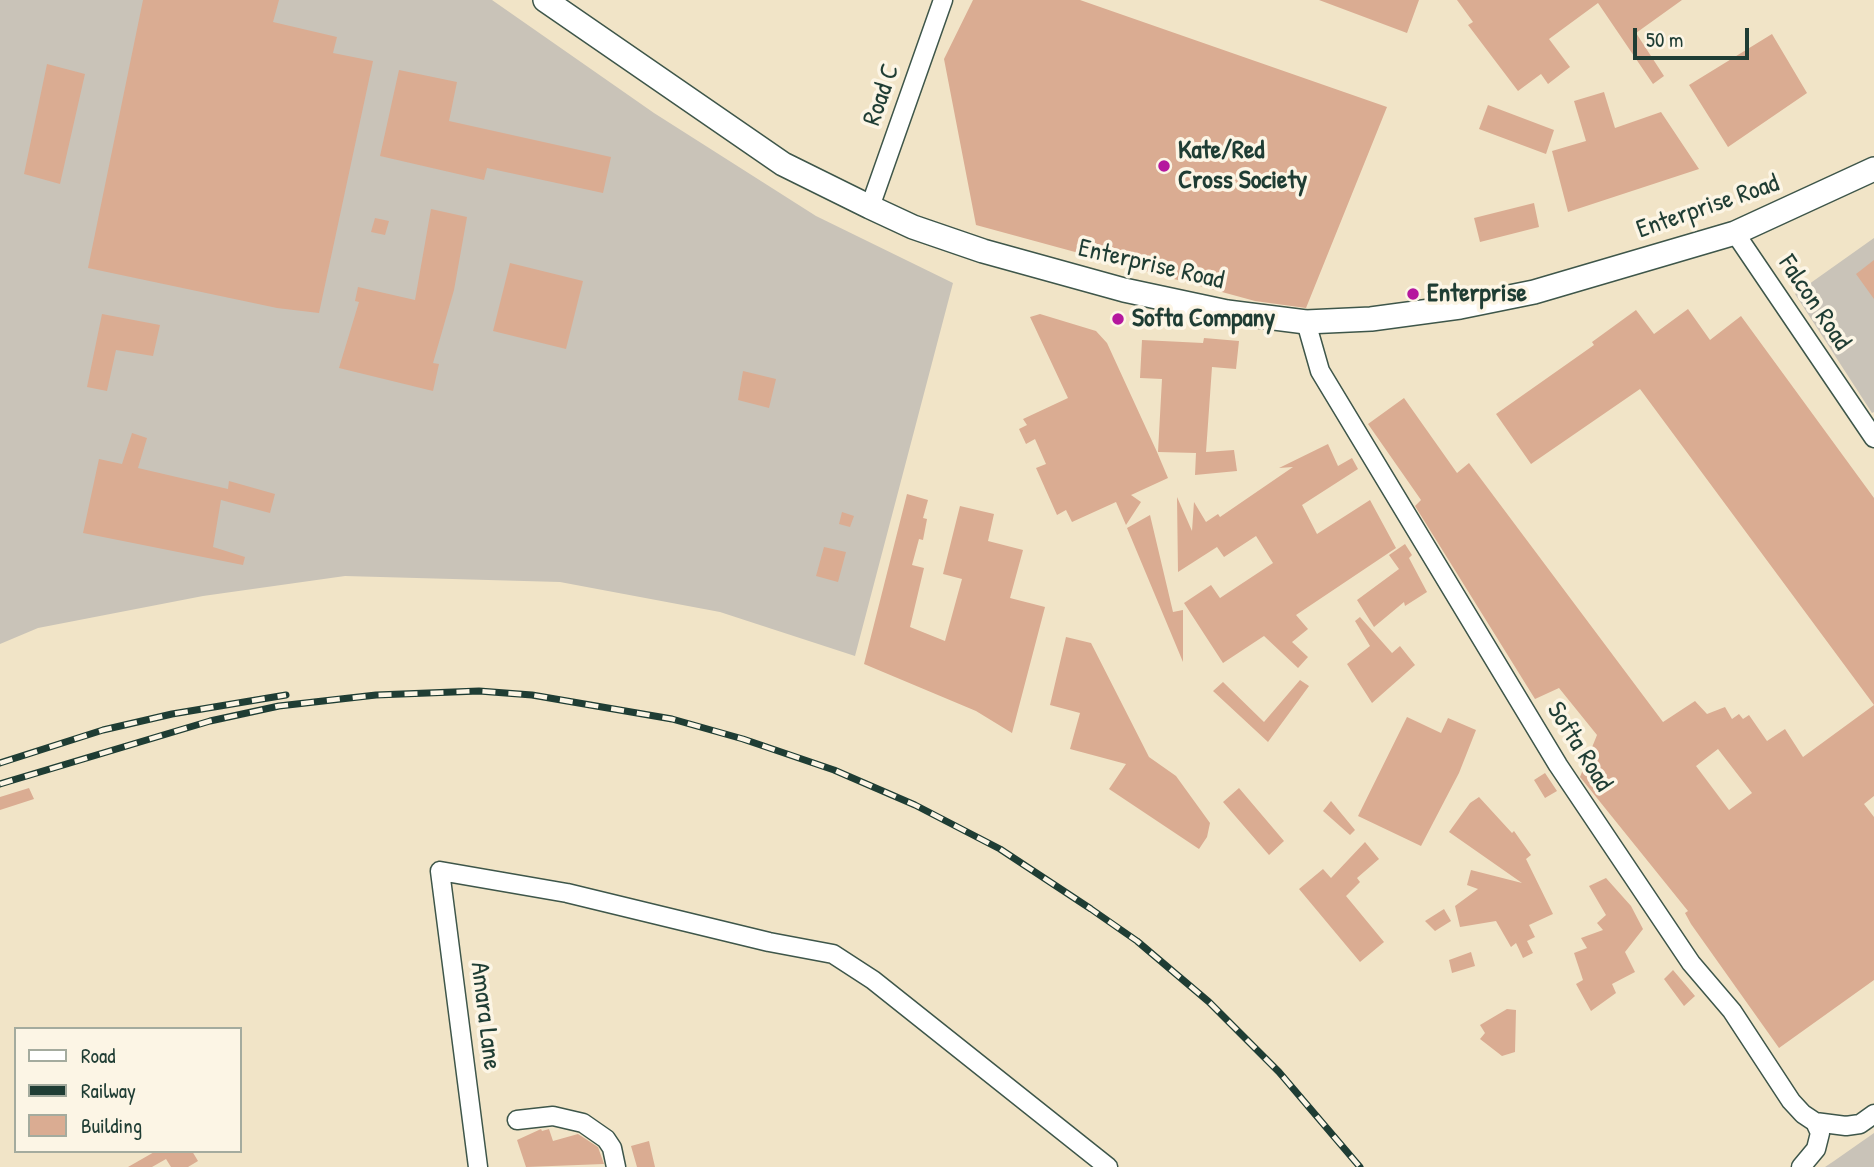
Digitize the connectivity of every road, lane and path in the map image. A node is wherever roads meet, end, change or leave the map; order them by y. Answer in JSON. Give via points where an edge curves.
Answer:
{"nodes":[{"id":1,"x":545,"y":0,"type":"edge"},
{"id":2,"x":943,"y":0,"type":"edge"},
{"id":3,"x":1874,"y":169,"type":"edge"},
{"id":4,"x":870,"y":208,"type":"junction"},
{"id":5,"x":1735,"y":233,"type":"junction"},
{"id":6,"x":1306,"y":322,"type":"junction"},
{"id":7,"x":1874,"y":438,"type":"edge"},
{"id":8,"x":1874,"y":1114,"type":"edge"},
{"id":9,"x":517,"y":1120,"type":"dead end"},
{"id":10,"x":1815,"y":1122,"type":"junction"},
{"id":11,"x":478,"y":1167,"type":"edge"},
{"id":12,"x":616,"y":1167,"type":"edge"},
{"id":13,"x":1108,"y":1167,"type":"edge"},
{"id":14,"x":1801,"y":1167,"type":"edge"}],
"edges":[{"from":1,"to":4,"type":"main road","name":"Enterprise Road","via":[[783,164]]},
{"from":2,"to":4,"type":"street","name":"Road C"},
{"from":3,"to":5,"type":"main road","name":"Enterprise Road"},
{"from":4,"to":6,"type":"main road","name":"Enterprise Road","via":[[983,251],[1124,290],[1227,312]]},
{"from":5,"to":6,"type":"main road","name":"Enterprise Road","via":[[1534,292],[1371,319]]},
{"from":5,"to":7,"type":"street","name":"Falcon Road"},
{"from":6,"to":10,"type":"street","name":"Softa Road","via":[[1320,371],[1558,765],[1691,963],[1732,1011],[1791,1101]]},
{"from":8,"to":10,"type":"street","via":[[1860,1124]]},
{"from":9,"to":12,"type":"street","via":[[553,1116],[583,1123],[606,1139]]},
{"from":10,"to":14,"type":"street","via":[[1820,1133],[1816,1149]]},
{"from":11,"to":13,"type":"street","name":"Amara Lane","via":[[440,871],[567,893],[833,954],[873,980]]}]}
